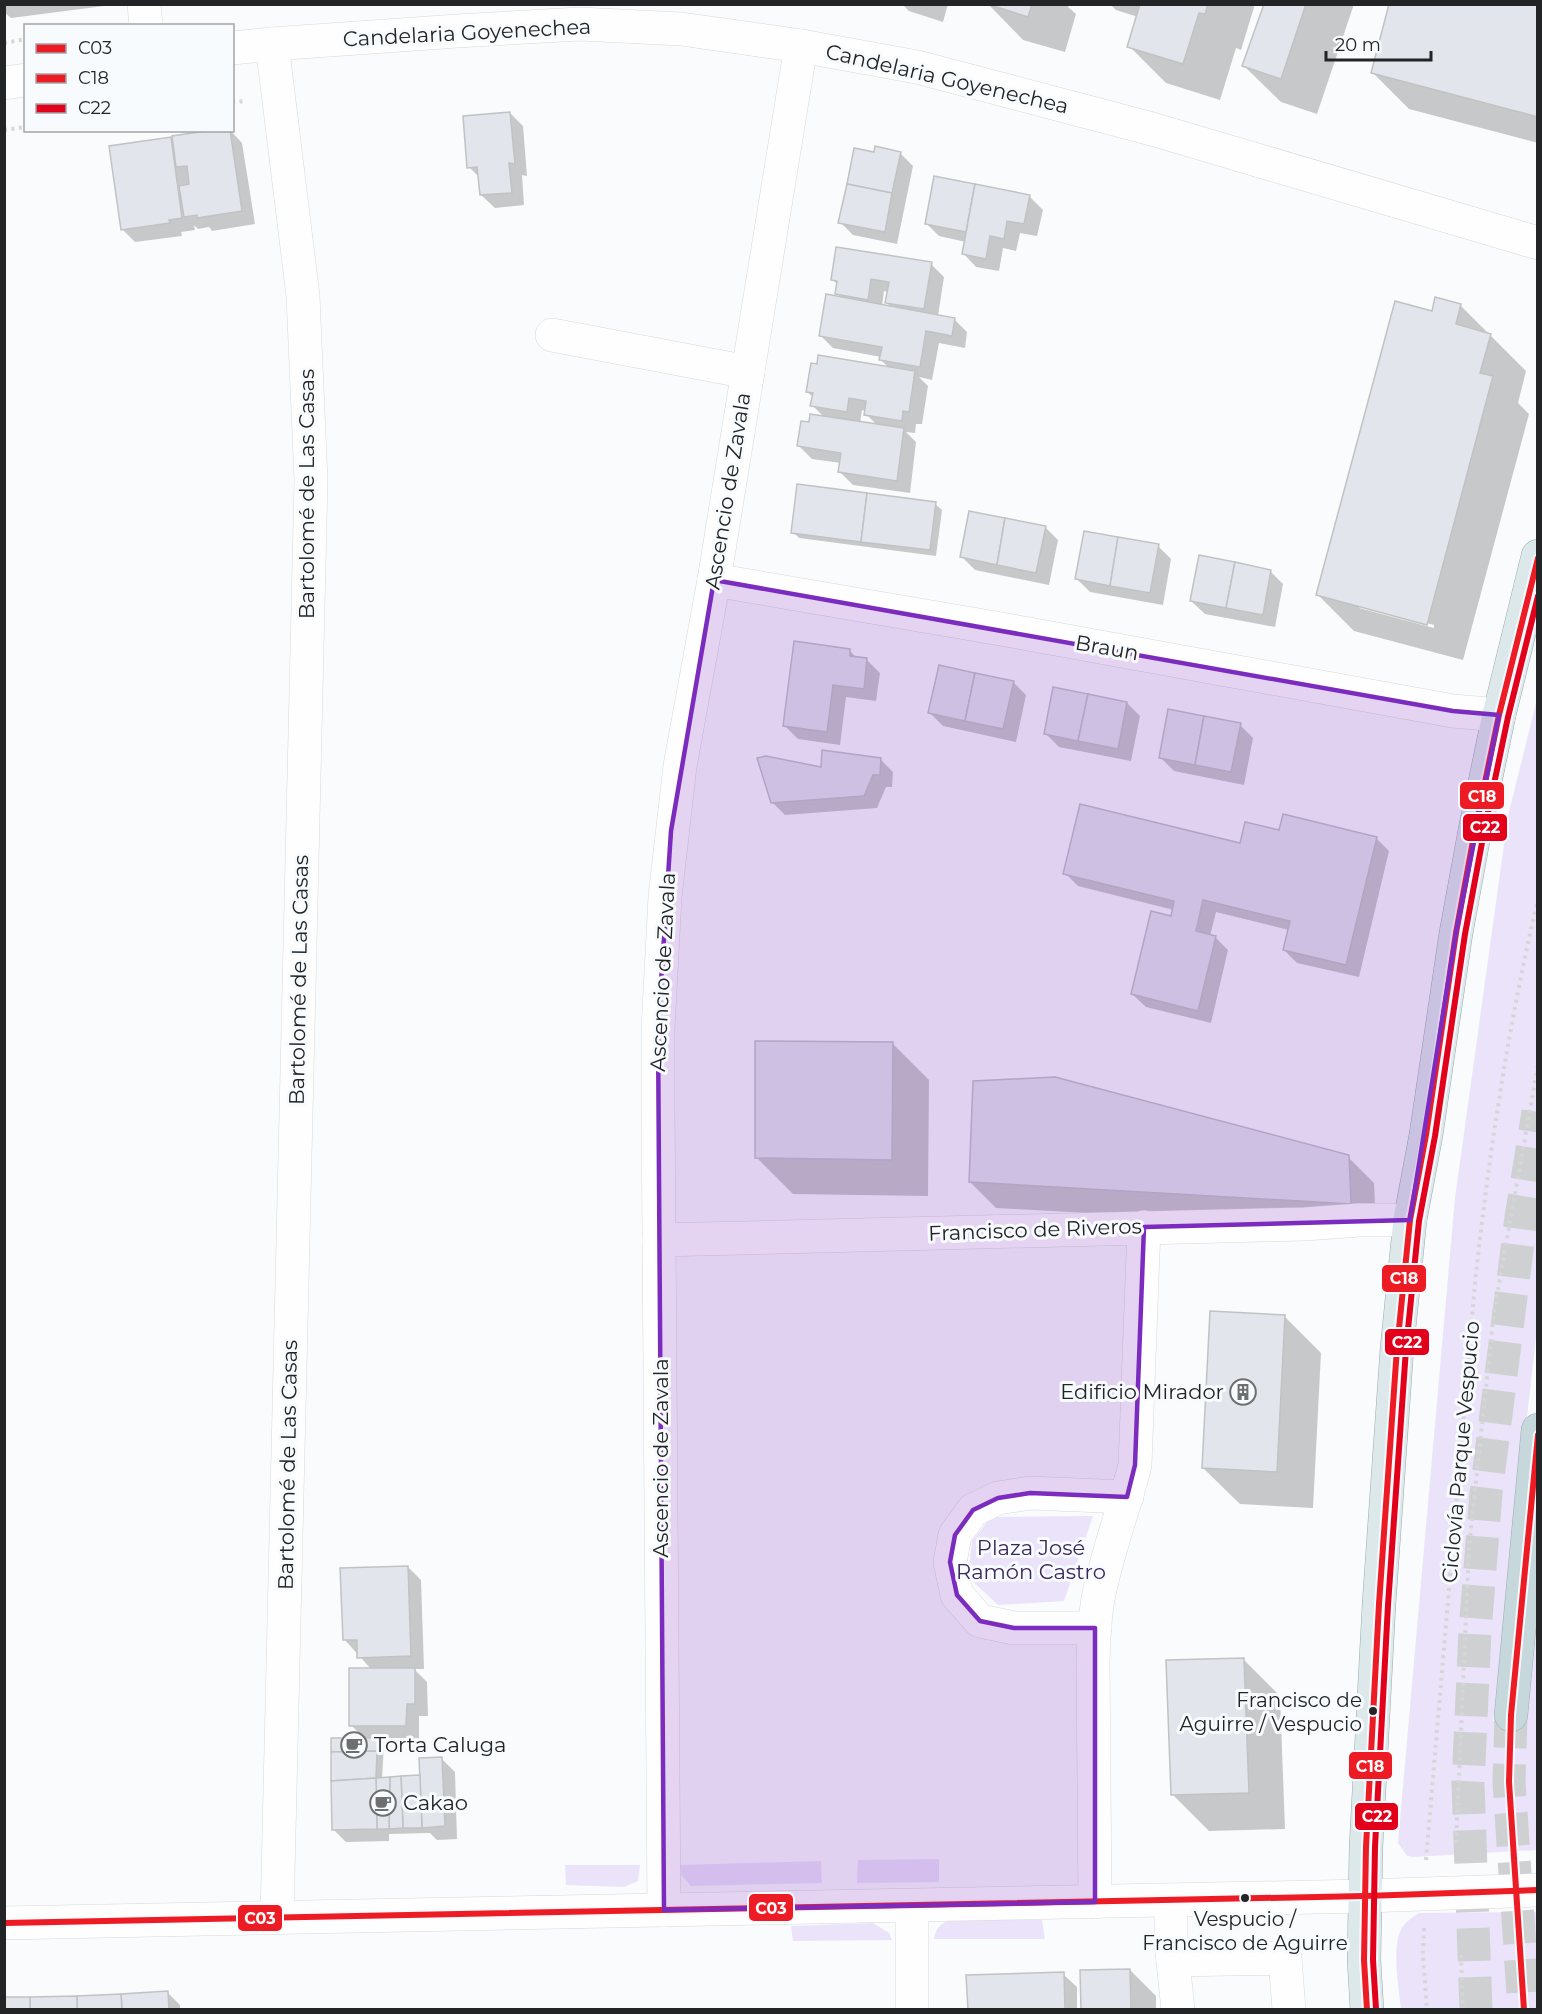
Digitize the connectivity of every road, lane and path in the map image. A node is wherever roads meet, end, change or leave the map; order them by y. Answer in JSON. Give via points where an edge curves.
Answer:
{"nodes":[{"id":1,"x":144,"y":4,"type":"edge"},
{"id":2,"x":458,"y":18,"type":"edge"},
{"id":3,"x":146,"y":24,"type":"edge"},
{"id":4,"x":24,"y":39,"type":"edge"},
{"id":5,"x":4,"y":43,"type":"edge"},
{"id":6,"x":272,"y":44,"type":"junction"},
{"id":7,"x":801,"y":46,"type":"junction"},
{"id":8,"x":234,"y":48,"type":"edge"},
{"id":9,"x":24,"y":80,"type":"edge"},
{"id":10,"x":4,"y":84,"type":"edge"},
{"id":11,"x":24,"y":127,"type":"edge"},
{"id":12,"x":4,"y":130,"type":"edge"},
{"id":13,"x":1538,"y":243,"type":"edge"},
{"id":14,"x":552,"y":335,"type":"dead end"},
{"id":15,"x":748,"y":372,"type":"junction"},
{"id":16,"x":1538,"y":556,"type":"edge"},
{"id":17,"x":714,"y":580,"type":"junction"},
{"id":18,"x":1499,"y":715,"type":"junction"},
{"id":19,"x":1538,"y":899,"type":"edge"},
{"id":20,"x":1538,"y":1065,"type":"edge"},
{"id":21,"x":1410,"y":1220,"type":"junction"},
{"id":22,"x":1144,"y":1227,"type":"junction"},
{"id":23,"x":659,"y":1240,"type":"junction"},
{"id":24,"x":1538,"y":1430,"type":"edge"},
{"id":25,"x":1127,"y":1497,"type":"junction"},
{"id":26,"x":1095,"y":1628,"type":"junction"},
{"id":27,"x":1511,"y":1715,"type":"tunnel mouth"},
{"id":28,"x":1456,"y":1843,"type":"dead end"},
{"id":29,"x":1538,"y":1890,"type":"edge"},
{"id":30,"x":1424,"y":1894,"type":"junction"},
{"id":31,"x":1365,"y":1896,"type":"junction"},
{"id":32,"x":1171,"y":1900,"type":"junction"},
{"id":33,"x":1095,"y":1902,"type":"junction"},
{"id":34,"x":912,"y":1906,"type":"junction"},
{"id":35,"x":664,"y":1910,"type":"junction"},
{"id":36,"x":278,"y":1917,"type":"junction"},
{"id":37,"x":4,"y":1923,"type":"edge"},
{"id":38,"x":1461,"y":1955,"type":"dead end"},
{"id":39,"x":1173,"y":1960,"type":"junction"},
{"id":40,"x":912,"y":2010,"type":"edge"},
{"id":41,"x":1178,"y":2010,"type":"edge"},
{"id":42,"x":1289,"y":2010,"type":"edge"},
{"id":43,"x":1366,"y":2010,"type":"edge"},
{"id":44,"x":1427,"y":2010,"type":"edge"},
{"id":45,"x":1463,"y":2010,"type":"edge"}],
"edges":[{"from":1,"to":3,"type":"street"},
{"from":2,"to":6,"type":"street","name":"Candelaria Goyenechea"},
{"from":2,"to":7,"type":"street","name":"Candelaria Goyenechea","via":[[681,29]]},
{"from":4,"to":5,"type":"path"},
{"from":6,"to":8,"type":"street","name":"Candelaria Goyenechea"},
{"from":6,"to":36,"type":"street","name":"Bartolomé de Las Casas","via":[[303,296],[311,480]]},
{"from":7,"to":13,"type":"street","name":"Candelaria Goyenechea","via":[[917,68],[1140,126]]},
{"from":7,"to":15,"type":"street","name":"Ascencio de Zavala"},
{"from":9,"to":10,"type":"street"},
{"from":11,"to":12,"type":"path"},
{"from":14,"to":15,"type":"street"},
{"from":15,"to":17,"type":"street","name":"Ascencio de Zavala"},
{"from":16,"to":18,"type":"main road"},
{"from":17,"to":18,"type":"street","name":"Braun","via":[[1452,711]]},
{"from":17,"to":23,"type":"street","name":"Ascencio de Zavala","via":[[680,766],[665,897],[658,1029]]},
{"from":18,"to":21,"type":"main road","via":[[1456,933]]},
{"from":19,"to":30,"type":"path","name":"Ciclovía Parque Vespucio","via":[[1520,974],[1485,1192]]},
{"from":20,"to":28,"type":"path","via":[[1491,1336],[1469,1548]]},
{"from":21,"to":22,"type":"street","name":"Francisco de Riveros"},
{"from":21,"to":31,"type":"main road","via":[[1379,1604]]},
{"from":22,"to":23,"type":"street","name":"Francisco de Riveros"},
{"from":22,"to":25,"type":"street","via":[[1135,1465]]},
{"from":23,"to":35,"type":"street","name":"Ascencio de Zavala"},
{"from":24,"to":27,"type":"highway"},
{"from":25,"to":26,"type":"street","via":[[1099,1595]]},
{"from":25,"to":26,"type":"street","via":[[1030,1493],[998,1498],[973,1510],[955,1535],[950,1562],[957,1595],[980,1621],[1014,1628]]},
{"from":26,"to":33,"type":"street"},
{"from":29,"to":30,"type":"street"},
{"from":30,"to":31,"type":"street"},
{"from":30,"to":44,"type":"path","name":"Ciclovía Parque Vespucio"},
{"from":31,"to":32,"type":"street"},
{"from":31,"to":43,"type":"main road"},
{"from":32,"to":33,"type":"street"},
{"from":32,"to":39,"type":"street"},
{"from":33,"to":34,"type":"street"},
{"from":34,"to":35,"type":"street"},
{"from":34,"to":40,"type":"street"},
{"from":35,"to":36,"type":"street"},
{"from":36,"to":37,"type":"street"},
{"from":38,"to":45,"type":"path"},
{"from":39,"to":41,"type":"street"},
{"from":39,"to":42,"type":"street","via":[[1285,1958]]}]}
